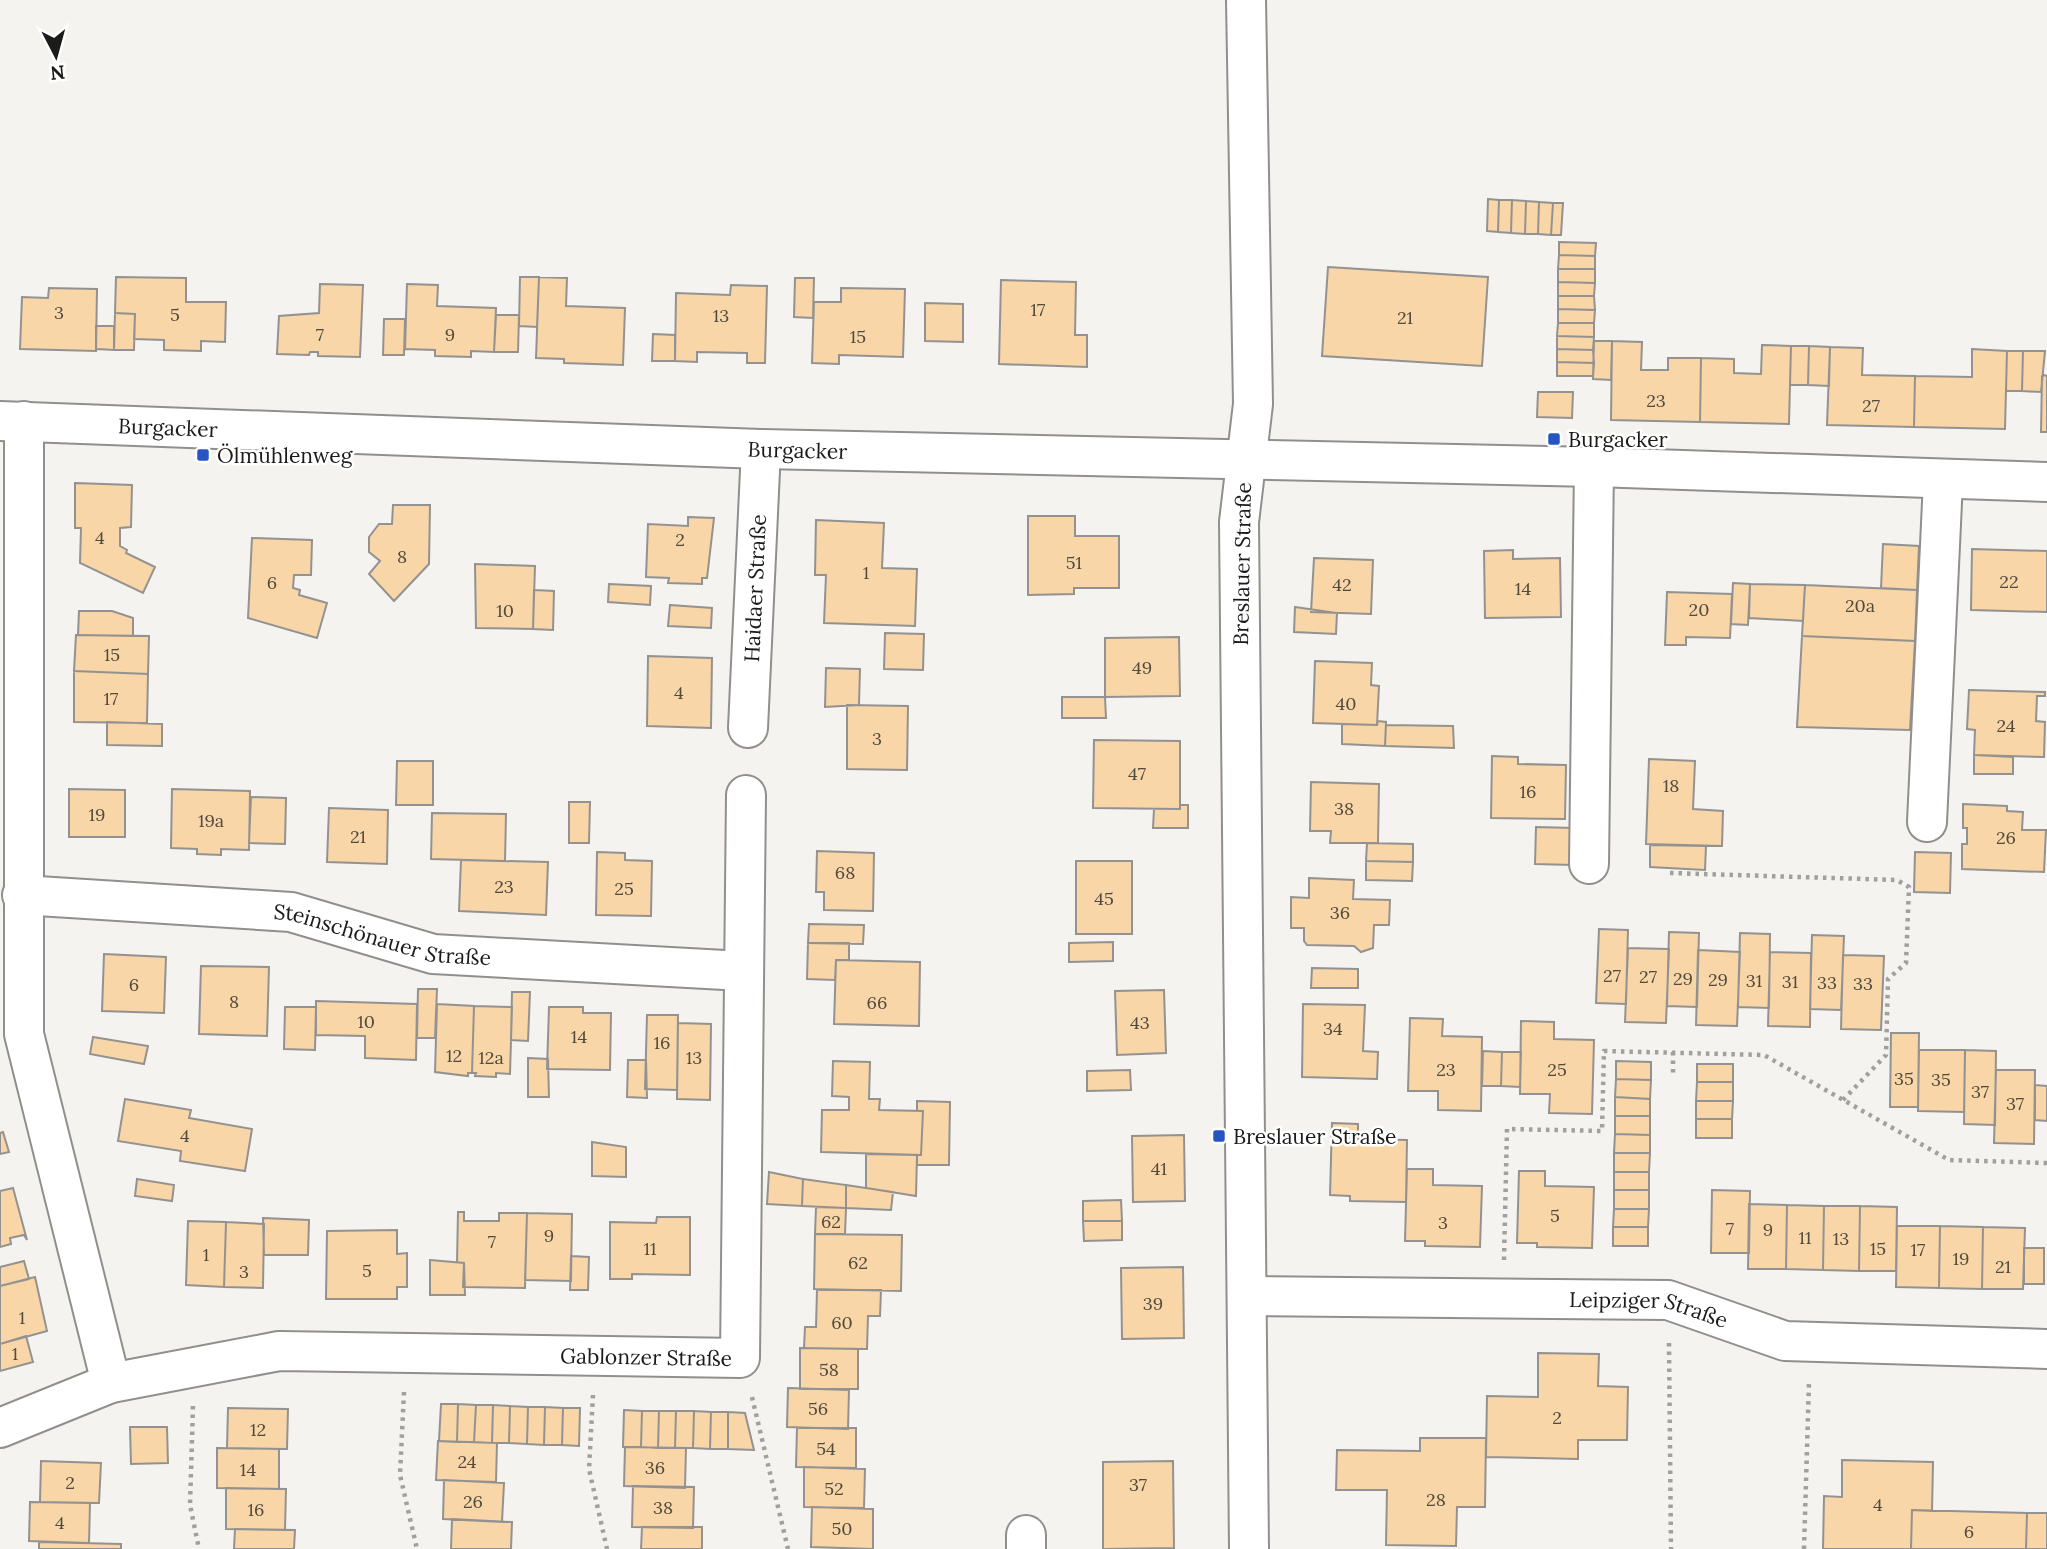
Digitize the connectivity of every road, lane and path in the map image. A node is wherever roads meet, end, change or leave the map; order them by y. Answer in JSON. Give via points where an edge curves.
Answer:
{"nodes":[{"id":1,"x":1246,"y":0,"type":"edge"},
{"id":2,"x":12,"y":421,"type":"edge"},
{"id":3,"x":761,"y":449,"type":"junction"},
{"id":4,"x":1246,"y":458,"type":"junction"},
{"id":5,"x":1594,"y":467,"type":"junction"},
{"id":6,"x":1943,"y":481,"type":"junction"},
{"id":7,"x":2047,"y":482,"type":"edge"},
{"id":8,"x":748,"y":728,"type":"dead end"},
{"id":9,"x":746,"y":795,"type":"dead end"},
{"id":10,"x":1927,"y":822,"type":"dead end"},
{"id":11,"x":1589,"y":864,"type":"dead end"},
{"id":12,"x":1670,"y":873,"type":"dead end"},
{"id":13,"x":22,"y":895,"type":"junction"},
{"id":14,"x":743,"y":971,"type":"junction"},
{"id":15,"x":1673,"y":1052,"type":"junction"},
{"id":16,"x":1673,"y":1077,"type":"dead end"},
{"id":17,"x":1843,"y":1100,"type":"junction"},
{"id":18,"x":2047,"y":1163,"type":"edge"},
{"id":19,"x":1248,"y":1296,"type":"junction"},
{"id":20,"x":1503,"y":1300,"type":"junction"},
{"id":21,"x":1668,"y":1300,"type":"junction"},
{"id":22,"x":2047,"y":1349,"type":"edge"},
{"id":23,"x":407,"y":1353,"type":"junction"},
{"id":24,"x":594,"y":1355,"type":"junction"},
{"id":25,"x":740,"y":1358,"type":"junction"},
{"id":26,"x":195,"y":1367,"type":"junction"},
{"id":27,"x":1810,"y":1379,"type":"dead end"},
{"id":28,"x":111,"y":1383,"type":"junction"},
{"id":29,"x":0,"y":1428,"type":"edge"},
{"id":30,"x":199,"y":1549,"type":"edge"},
{"id":31,"x":417,"y":1549,"type":"edge"},
{"id":32,"x":607,"y":1549,"type":"edge"},
{"id":33,"x":788,"y":1549,"type":"edge"},
{"id":34,"x":1249,"y":1549,"type":"edge"},
{"id":35,"x":1671,"y":1549,"type":"edge"},
{"id":36,"x":1804,"y":1549,"type":"edge"}],
"edges":[{"from":1,"to":4,"type":"street","name":"Breslauer Straße","via":[[1253,404]]},
{"from":2,"to":3,"type":"street","name":"Burgacker"},
{"from":2,"to":13,"type":"street"},
{"from":3,"to":4,"type":"street","name":"Burgacker"},
{"from":3,"to":8,"type":"street","name":"Haidaer Straße"},
{"from":4,"to":5,"type":"street","name":"Burgacker"},
{"from":4,"to":19,"type":"street","name":"Breslauer Straße","via":[[1239,522]]},
{"from":5,"to":6,"type":"street","name":"Burgacker"},
{"from":5,"to":11,"type":"street"},
{"from":6,"to":7,"type":"street","name":"Burgacker"},
{"from":6,"to":10,"type":"street"},
{"from":9,"to":14,"type":"street","name":"Gablonzer Straße"},
{"from":12,"to":17,"type":"path","via":[[1897,880],[1909,887],[1906,963],[1888,979],[1886,1055]]},
{"from":13,"to":14,"type":"street","name":"Steinschönauer Straße","via":[[291,912],[433,954]]},
{"from":13,"to":28,"type":"street","via":[[24,1034]]},
{"from":14,"to":25,"type":"street","name":"Gablonzer Straße"},
{"from":15,"to":16,"type":"path"},
{"from":15,"to":17,"type":"path","via":[[1764,1055]]},
{"from":15,"to":20,"type":"path","via":[[1604,1051],[1602,1131],[1507,1129]]},
{"from":17,"to":18,"type":"path","via":[[1949,1160]]},
{"from":19,"to":20,"type":"street","name":"Leipziger Straße"},
{"from":19,"to":34,"type":"street","name":"Breslauer Straße"},
{"from":20,"to":21,"type":"street","name":"Leipziger Straße"},
{"from":21,"to":22,"type":"street","name":"Leipziger Straße","via":[[1785,1341]]},
{"from":21,"to":35,"type":"path"},
{"from":23,"to":24,"type":"street","name":"Gablonzer Straße"},
{"from":23,"to":26,"type":"street","name":"Gablonzer Straße","via":[[279,1351]]},
{"from":23,"to":31,"type":"path","via":[[400,1475]]},
{"from":24,"to":25,"type":"street","name":"Gablonzer Straße"},
{"from":24,"to":32,"type":"path","via":[[589,1469]]},
{"from":25,"to":33,"type":"path"},
{"from":26,"to":28,"type":"street","name":"Gablonzer Straße"},
{"from":26,"to":30,"type":"path","via":[[190,1505]]},
{"from":27,"to":36,"type":"path"},
{"from":28,"to":29,"type":"street","name":"Gablonzer Straße"}]}
